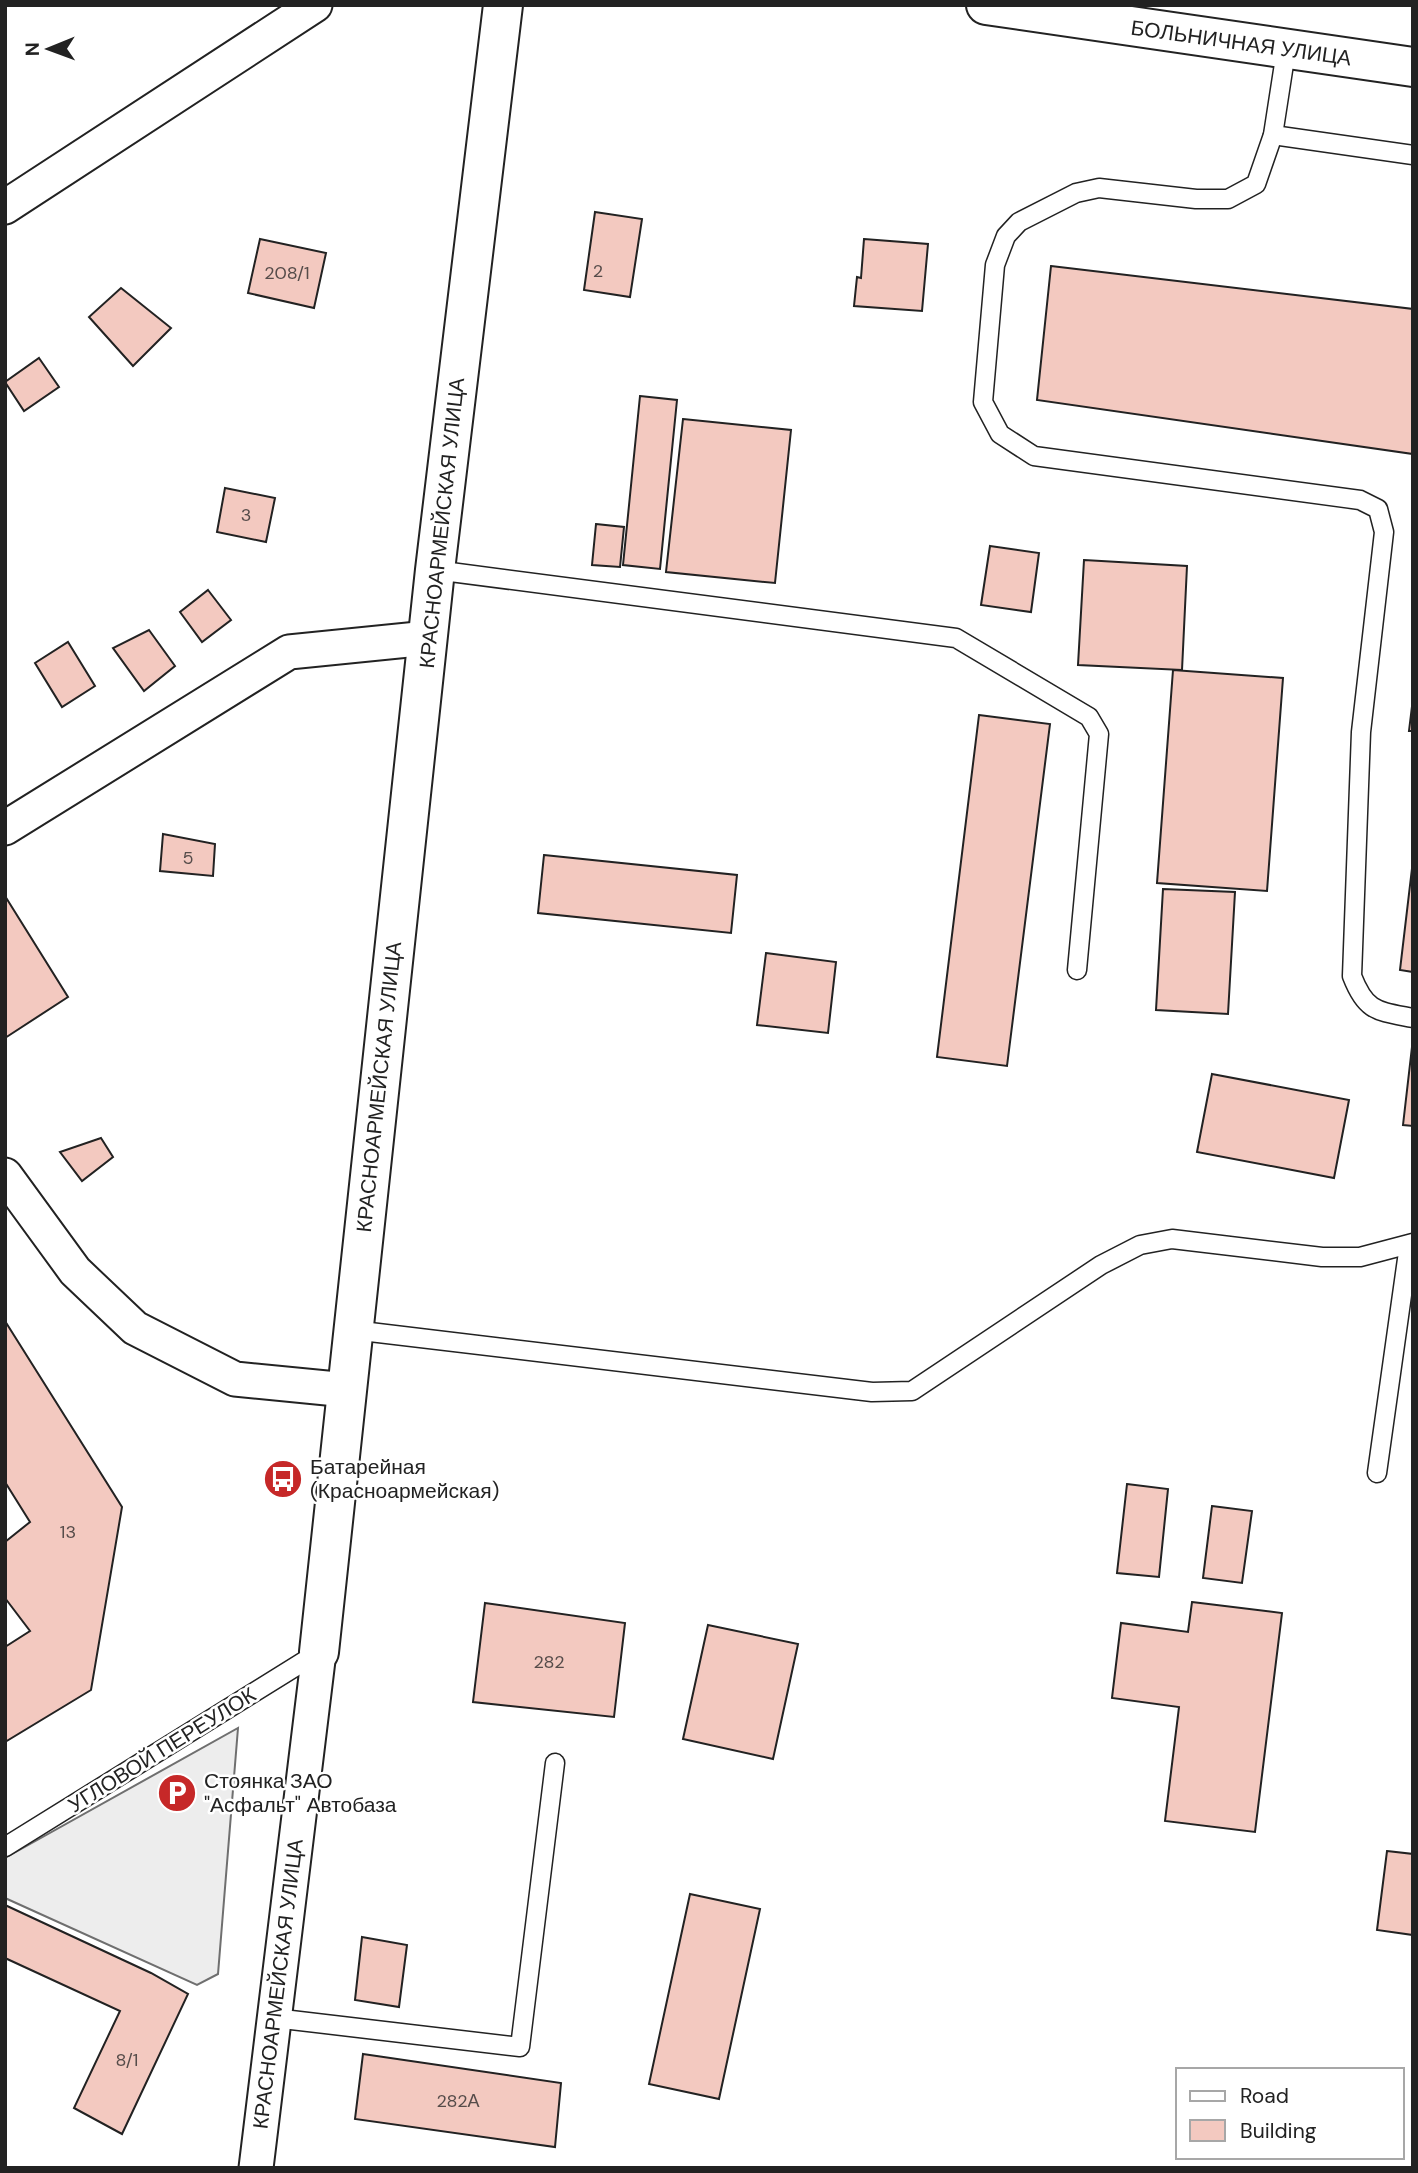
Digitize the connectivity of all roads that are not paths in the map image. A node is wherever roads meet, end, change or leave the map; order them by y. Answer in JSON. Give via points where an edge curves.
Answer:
{"nodes":[{"id":1,"x":315,"y":5,"type":"edge"},
{"id":2,"x":503,"y":5,"type":"edge"},
{"id":3,"x":986,"y":5,"type":"edge"},
{"id":4,"x":1116,"y":15,"type":"edge"},
{"id":5,"x":1286,"y":51,"type":"junction"},
{"id":6,"x":1413,"y":67,"type":"edge"},
{"id":7,"x":1273,"y":135,"type":"junction"},
{"id":8,"x":1413,"y":155,"type":"edge"},
{"id":9,"x":5,"y":207,"type":"edge"},
{"id":10,"x":435,"y":570,"type":"junction"},
{"id":11,"x":428,"y":638,"type":"junction"},
{"id":12,"x":5,"y":828,"type":"edge"},
{"id":13,"x":1077,"y":970,"type":"dead end"},
{"id":14,"x":1413,"y":1018,"type":"edge"},
{"id":15,"x":5,"y":1175,"type":"edge"},
{"id":16,"x":1411,"y":1244,"type":"edge"},
{"id":17,"x":353,"y":1330,"type":"junction"},
{"id":18,"x":347,"y":1390,"type":"junction"},
{"id":19,"x":1377,"y":1473,"type":"dead end"},
{"id":20,"x":319,"y":1652,"type":"junction"},
{"id":21,"x":555,"y":1763,"type":"dead end"},
{"id":22,"x":5,"y":1847,"type":"edge"},
{"id":23,"x":274,"y":2018,"type":"junction"},
{"id":24,"x":256,"y":2168,"type":"edge"}],
"edges":[{"from":1,"to":9,"type":"street"},
{"from":2,"to":10,"type":"street","name":"КРАСНОАРМЕЙСКАЯ УЛИЦА"},
{"from":3,"to":4,"type":"street","name":"БОЛЬНИЧНАЯ УЛИЦА"},
{"from":4,"to":5,"type":"street","name":"БОЛЬНИЧНАЯ УЛИЦА"},
{"from":5,"to":6,"type":"street","name":"БОЛЬНИЧНАЯ УЛИЦА"},
{"from":5,"to":7,"type":"lane"},
{"from":7,"to":8,"type":"lane"},
{"from":7,"to":14,"type":"lane","via":[[1256,184],[1228,199],[1100,188],[1076,193],[1019,222],[1006,236],[995,265],[983,402],[1000,434],[1034,456],[1360,500],[1378,509],[1384,533],[1361,732],[1352,976],[1360,998],[1379,1011]]},
{"from":10,"to":11,"type":"street","name":"КРАСНОАРМЕЙСКАЯ УЛИЦА"},
{"from":10,"to":13,"type":"lane","via":[[956,638],[1089,717],[1099,734]]},
{"from":11,"to":12,"type":"street","via":[[289,652]]},
{"from":11,"to":17,"type":"street","name":"КРАСНОАРМЕЙСКАЯ УЛИЦА"},
{"from":15,"to":18,"type":"street","via":[[75,1271],[135,1328],[235,1380]]},
{"from":16,"to":17,"type":"lane","via":[[1360,1257],[1322,1257],[1171,1239],[1140,1245],[1101,1265],[912,1391],[872,1392]]},
{"from":16,"to":19,"type":"lane"},
{"from":17,"to":18,"type":"street","name":"КРАСНОАРМЕЙСКАЯ УЛИЦА"},
{"from":18,"to":20,"type":"street","name":"КРАСНОАРМЕЙСКАЯ УЛИЦА"},
{"from":20,"to":22,"type":"lane","name":"УГЛОВОЙ ПЕРЕУЛОК"},
{"from":20,"to":23,"type":"street","name":"КРАСНОАРМЕЙСКАЯ УЛИЦА"},
{"from":21,"to":23,"type":"lane","via":[[520,2047]]},
{"from":23,"to":24,"type":"street","name":"КРАСНОАРМЕЙСКАЯ УЛИЦА"}]}
